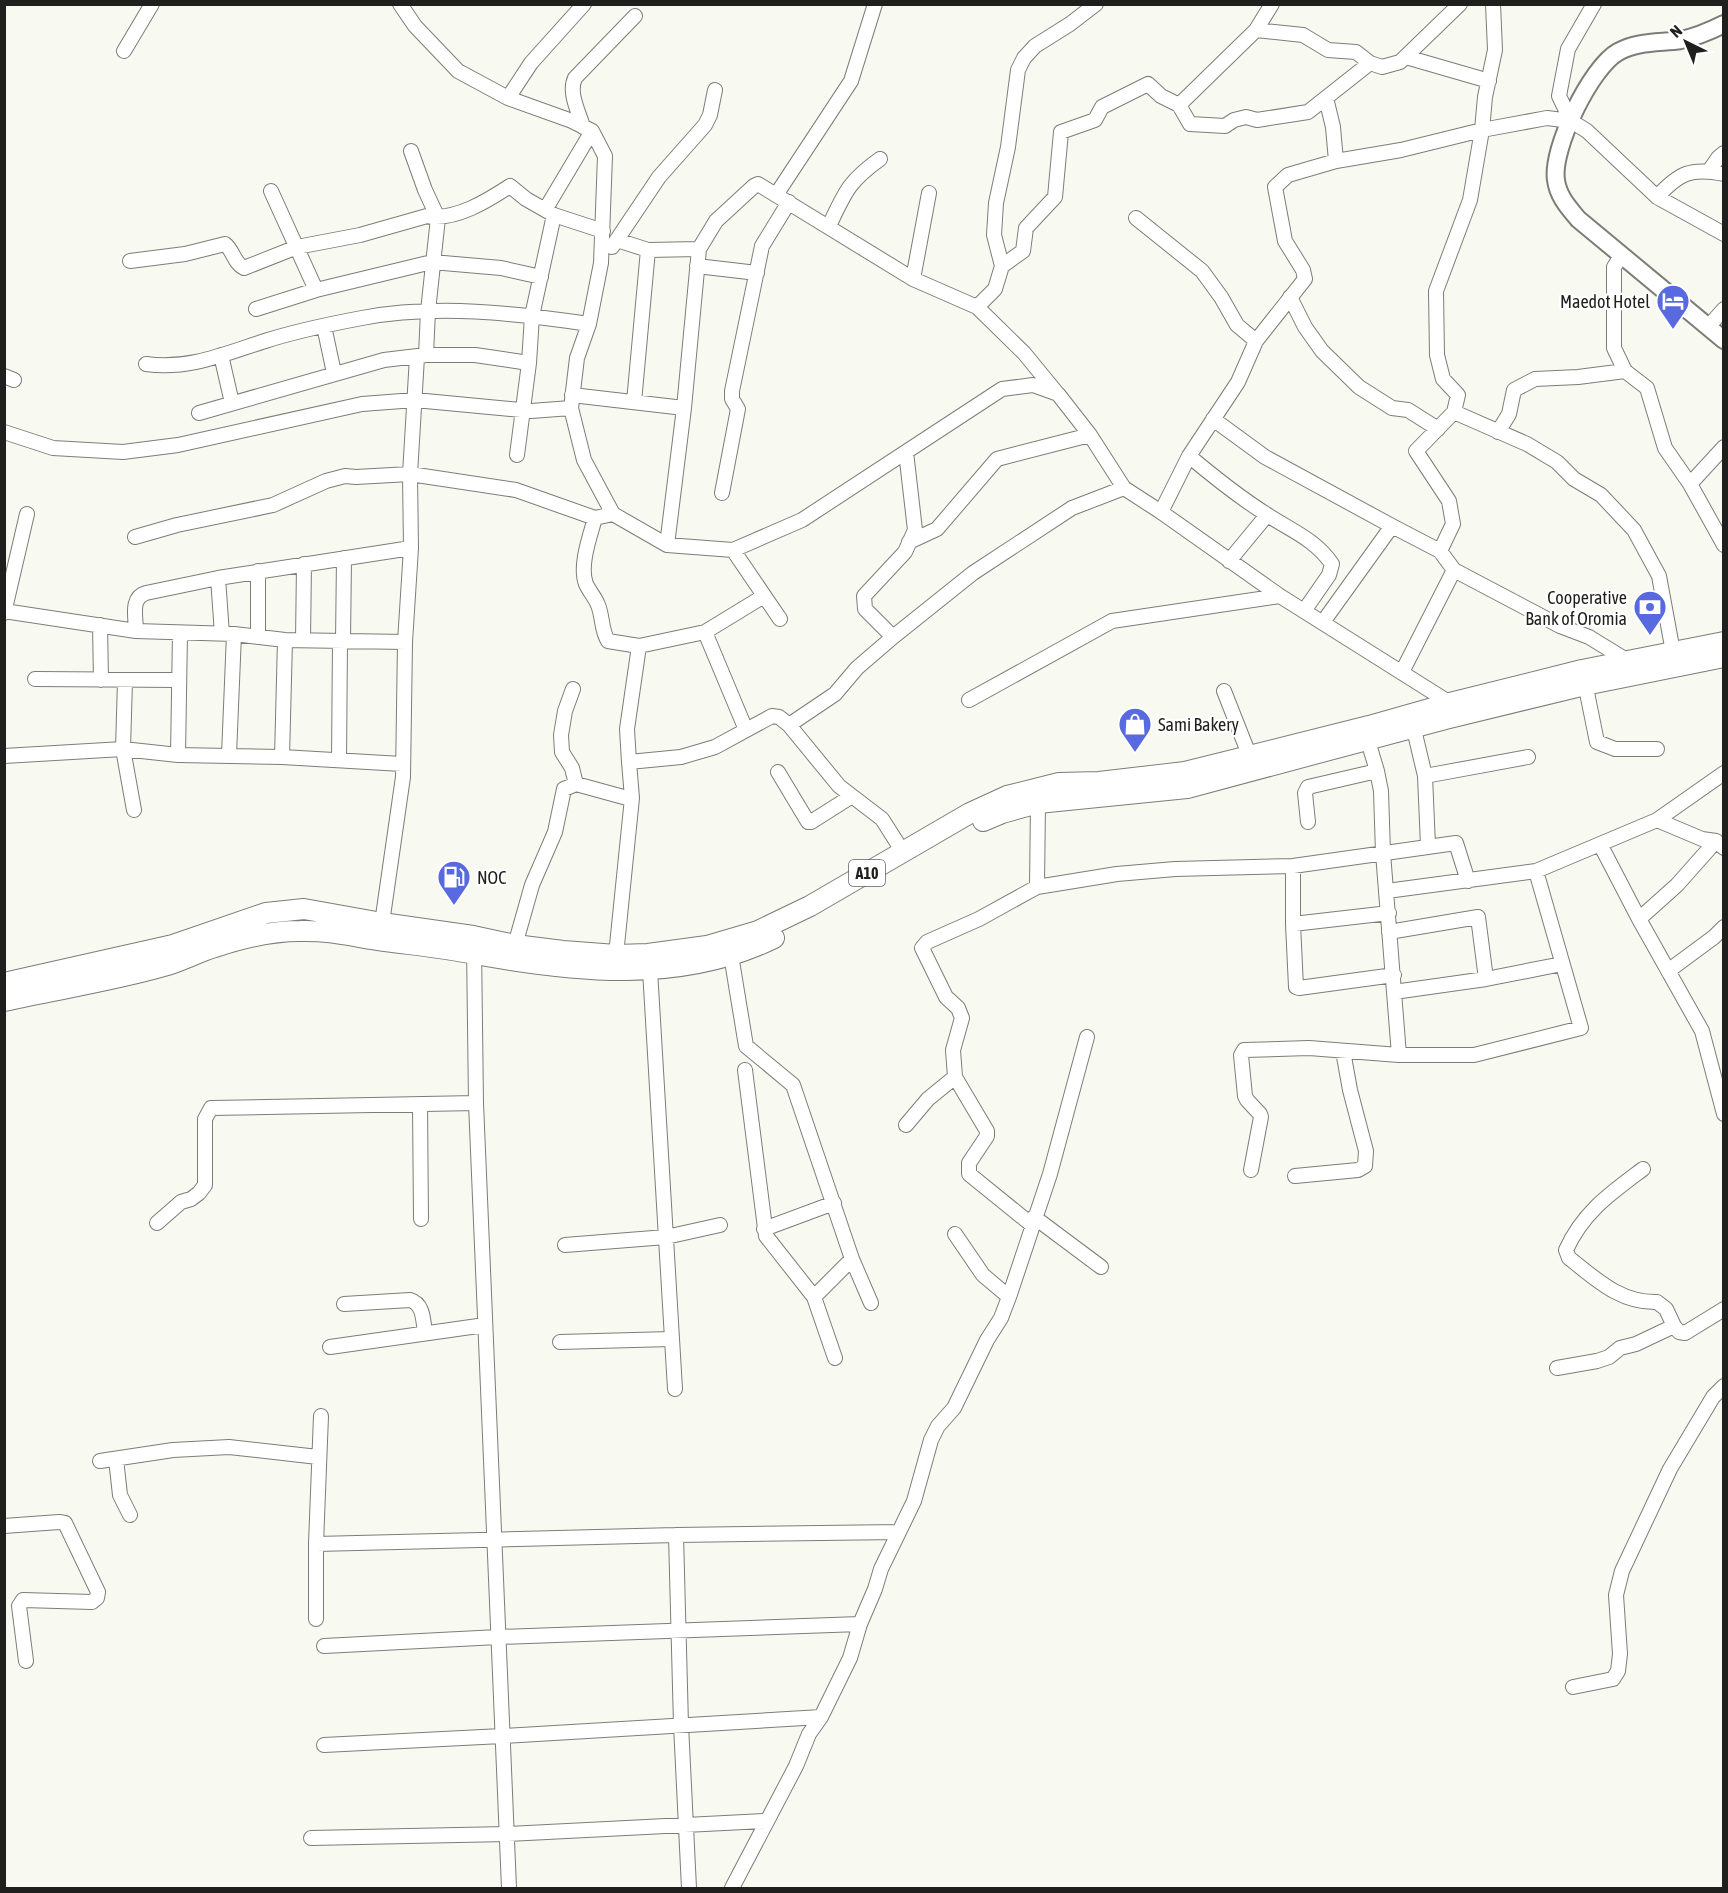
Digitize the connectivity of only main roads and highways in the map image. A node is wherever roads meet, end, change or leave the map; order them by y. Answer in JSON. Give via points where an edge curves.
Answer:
{"nodes":[{"id":1,"x":1724,"y":24,"type":"edge"},
{"id":2,"x":1724,"y":340,"type":"edge"},
{"id":3,"x":1724,"y":642,"type":"edge"},
{"id":4,"x":1724,"y":657,"type":"edge"},
{"id":5,"x":1583,"y":678,"type":"junction"},
{"id":6,"x":1412,"y":721,"type":"junction"},
{"id":7,"x":813,"y":911,"type":"junction"},
{"id":8,"x":474,"y":945,"type":"junction"},
{"id":9,"x":99,"y":972,"type":"junction"},
{"id":10,"x":4,"y":983,"type":"edge"},
{"id":11,"x":4,"y":1000,"type":"edge"}],
"edges":[{"from":1,"to":2,"type":"main road","via":[[1692,38],[1634,45],[1612,56],[1588,85],[1555,168],[1560,195],[1578,219]]},
{"from":3,"to":5,"type":"highway","number":"A10","via":[[1628,661]]},
{"from":4,"to":5,"type":"highway","number":"A10"},
{"from":5,"to":6,"type":"highway","number":"A10"},
{"from":5,"to":6,"type":"highway","number":"A10","via":[[1450,703]]},
{"from":6,"to":7,"type":"highway","number":"A10","via":[[1368,741],[1187,788],[1038,802],[1002,813]]},
{"from":6,"to":7,"type":"highway","number":"A10","via":[[1185,772],[1059,783],[1007,796],[903,852]]},
{"from":7,"to":8,"type":"highway","number":"A10","via":[[734,939],[679,951],[615,955]]},
{"from":7,"to":8,"type":"highway","number":"A10","via":[[759,945],[702,962],[650,970],[599,971],[510,961]]},
{"from":8,"to":9,"type":"highway","number":"A10","via":[[297,931],[260,935],[166,965]]},
{"from":8,"to":9,"type":"highway","number":"A10","via":[[304,909],[266,913]]},
{"from":9,"to":10,"type":"highway","number":"A10"},
{"from":9,"to":11,"type":"highway","number":"A10"}]}
